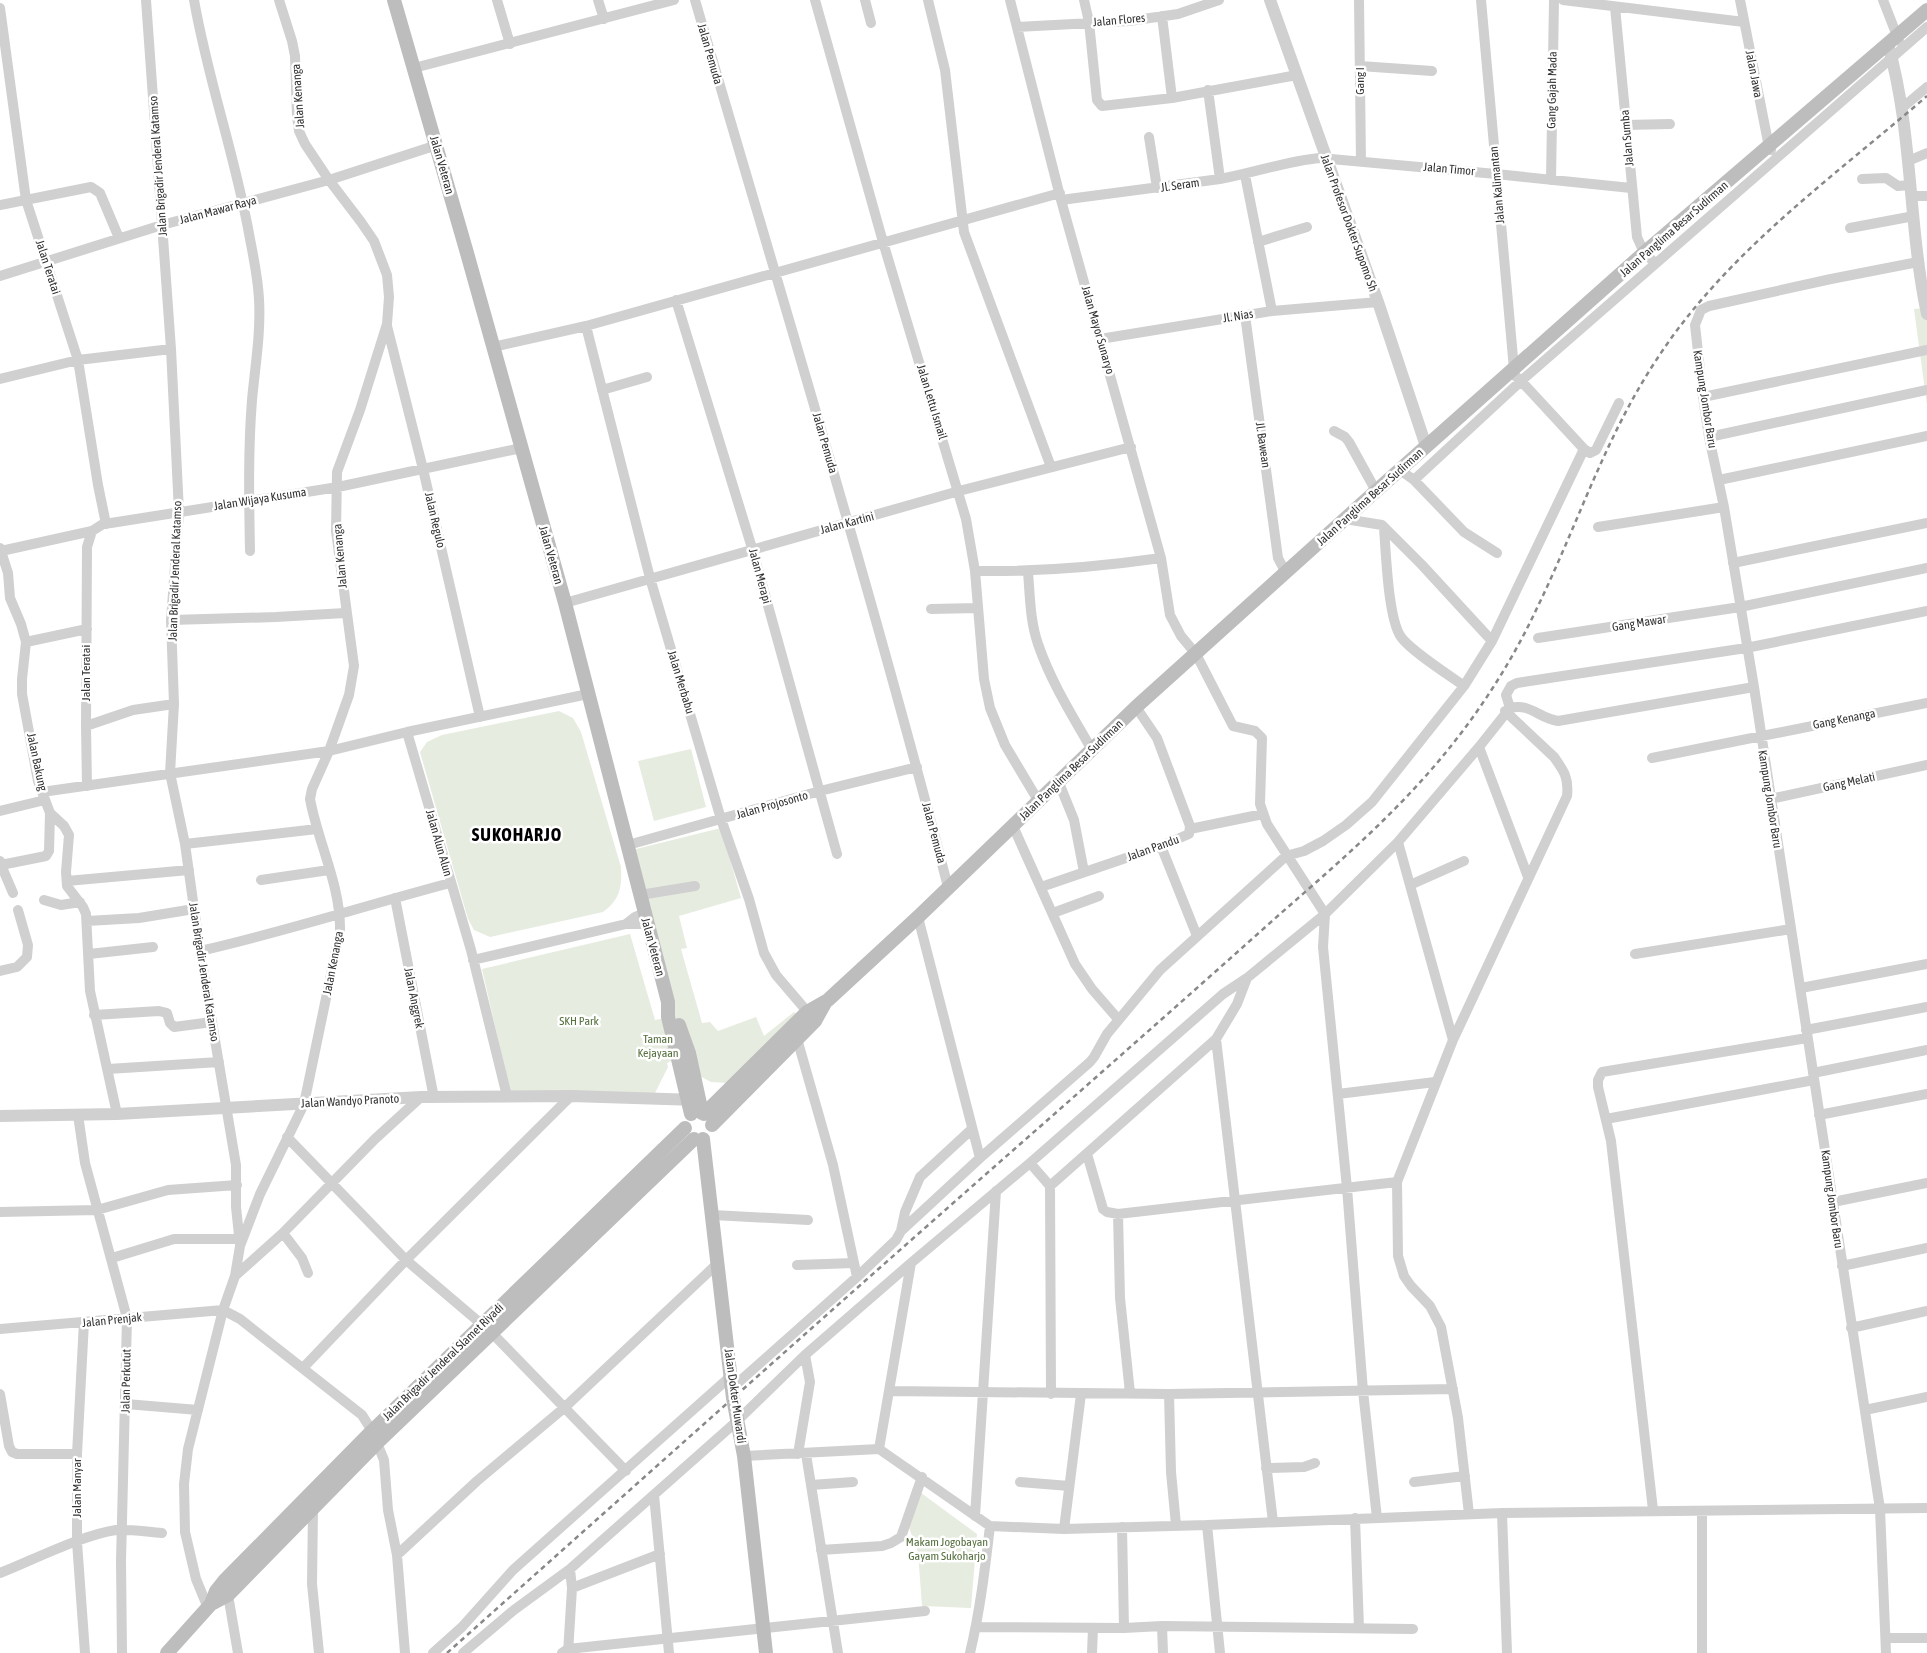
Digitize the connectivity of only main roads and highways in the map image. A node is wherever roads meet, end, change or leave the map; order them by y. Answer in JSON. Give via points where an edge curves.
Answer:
{"nodes":[{"id":1,"x":394,"y":0,"type":"edge"},
{"id":2,"x":1927,"y":10,"type":"edge"},
{"id":3,"x":699,"y":1111,"type":"junction"},
{"id":4,"x":685,"y":1128,"type":"junction"},
{"id":5,"x":698,"y":1139,"type":"junction"},
{"id":6,"x":487,"y":1328,"type":"junction"},
{"id":7,"x":375,"y":1437,"type":"junction"},
{"id":8,"x":210,"y":1606,"type":"junction"},
{"id":9,"x":167,"y":1653,"type":"edge"},
{"id":10,"x":766,"y":1653,"type":"edge"}],
"edges":[{"from":1,"to":3,"type":"main road","name":"Jalan Veteran","via":[[565,603],[668,1002],[668,1017]]},
{"from":2,"to":3,"type":"main road","name":"Jalan Panglima Besar Sudirman","via":[[1895,46],[1773,152],[1645,252],[1515,374],[1426,446],[1136,707],[795,1032]]},
{"from":3,"to":4,"type":"main road","name":"Jalan Brigadir Jenderal Slamet Riyadi","via":[[686,1120]]},
{"from":3,"to":5,"type":"main road","name":"Jalan Brigadir Jenderal Slamet Riyadi","via":[[709,1135]]},
{"from":4,"to":5,"type":"main road","via":[[688,1135]]},
{"from":4,"to":6,"type":"main road","name":"Jalan Brigadir Jenderal Slamet Riyadi"},
{"from":5,"to":6,"type":"main road","name":"Jalan Brigadir Jenderal Slamet Riyadi"},
{"from":5,"to":10,"type":"main road","name":"Jalan Dokter Muwardi","via":[[713,1215],[716,1264],[736,1422],[744,1456]]},
{"from":6,"to":7,"type":"main road","name":"Jalan Brigadir Jenderal Slamet Riyadi"},
{"from":7,"to":8,"type":"main road","name":"Jalan Brigadir Jenderal Slamet Riyadi","via":[[313,1510],[228,1595]]},
{"from":7,"to":8,"type":"main road","name":"Jalan Brigadir Jenderal Slamet Riyadi","via":[[224,1581]]},
{"from":8,"to":9,"type":"main road","name":"Jalan Brigadir Jenderal Slamet Riyadi"}]}
